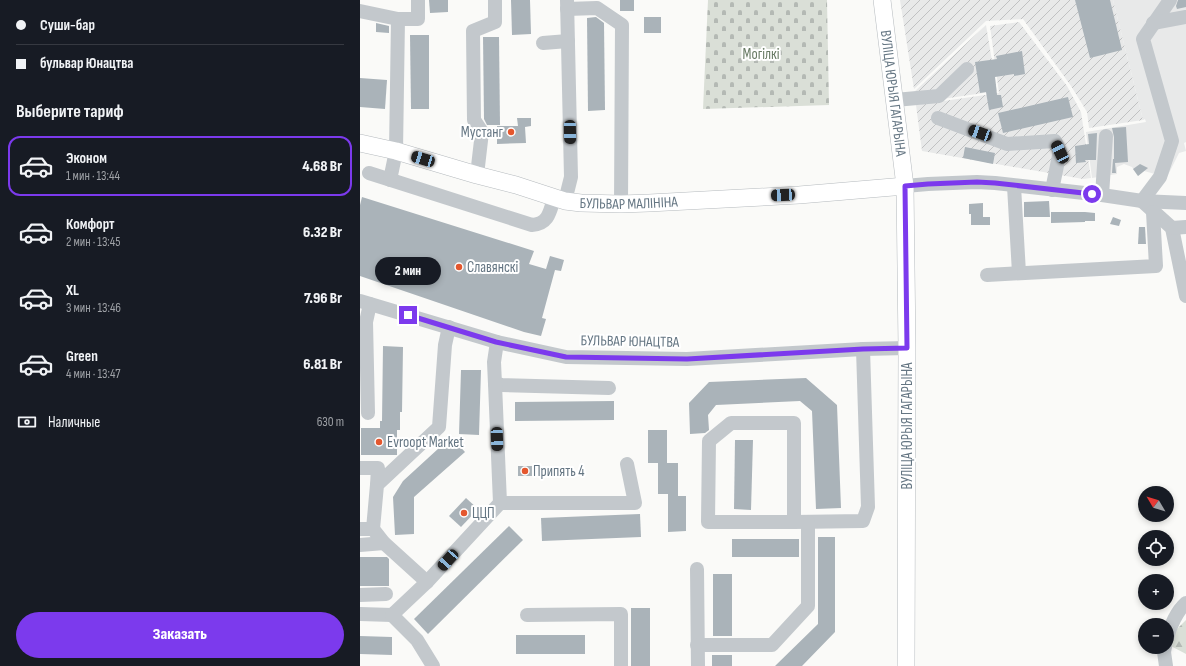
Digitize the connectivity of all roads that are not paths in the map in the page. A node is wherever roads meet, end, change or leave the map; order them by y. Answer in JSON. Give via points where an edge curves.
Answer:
{"nodes":[{"id":1,"x":418,"y":0,"type":"edge"},
{"id":2,"x":495,"y":0,"type":"edge"},
{"id":3,"x":882,"y":0,"type":"edge"},
{"id":4,"x":1170,"y":0,"type":"edge"},
{"id":5,"x":567,"y":4,"type":"edge"},
{"id":6,"x":360,"y":11,"type":"edge"},
{"id":7,"x":1185,"y":18,"type":"edge"},
{"id":8,"x":398,"y":19,"type":"junction"},
{"id":9,"x":1153,"y":23,"type":"junction"},
{"id":10,"x":568,"y":41,"type":"junction"},
{"id":11,"x":543,"y":43,"type":"dead end"},
{"id":12,"x":967,"y":70,"type":"dead end"},
{"id":13,"x":895,"y":100,"type":"junction"},
{"id":14,"x":938,"y":118,"type":"dead end"},
{"id":15,"x":1106,"y":136,"type":"dead end"},
{"id":16,"x":360,"y":142,"type":"edge"},
{"id":17,"x":396,"y":151,"type":"junction"},
{"id":18,"x":370,"y":173,"type":"dead end"},
{"id":19,"x":477,"y":175,"type":"junction"},
{"id":20,"x":390,"y":180,"type":"junction"},
{"id":21,"x":905,"y":186,"type":"junction"},
{"id":22,"x":1014,"y":186,"type":"junction"},
{"id":23,"x":1052,"y":190,"type":"junction"},
{"id":24,"x":1102,"y":195,"type":"junction"},
{"id":25,"x":560,"y":200,"type":"junction"},
{"id":26,"x":1142,"y":201,"type":"junction"},
{"id":27,"x":1186,"y":203,"type":"edge"},
{"id":28,"x":621,"y":204,"type":"junction"},
{"id":29,"x":1153,"y":212,"type":"junction"},
{"id":30,"x":1186,"y":227,"type":"edge"},
{"id":31,"x":1172,"y":228,"type":"junction"},
{"id":32,"x":1181,"y":245,"type":"edge"},
{"id":33,"x":1019,"y":273,"type":"junction"},
{"id":34,"x":987,"y":275,"type":"dead end"},
{"id":35,"x":1186,"y":296,"type":"edge"},
{"id":36,"x":365,"y":302,"type":"edge"},
{"id":37,"x":449,"y":327,"type":"junction"},
{"id":38,"x":496,"y":342,"type":"junction"},
{"id":39,"x":907,"y":348,"type":"junction"},
{"id":40,"x":863,"y":349,"type":"junction"},
{"id":41,"x":494,"y":384,"type":"junction"},
{"id":42,"x":609,"y":388,"type":"dead end"},
{"id":43,"x":368,"y":413,"type":"dead end"},
{"id":44,"x":627,"y":464,"type":"dead end"},
{"id":45,"x":360,"y":468,"type":"edge"},
{"id":46,"x":377,"y":485,"type":"junction"},
{"id":47,"x":500,"y":503,"type":"junction"},
{"id":48,"x":794,"y":522,"type":"junction"},
{"id":49,"x":808,"y":522,"type":"junction"},
{"id":50,"x":367,"y":529,"type":"edge"},
{"id":51,"x":384,"y":543,"type":"junction"},
{"id":52,"x":360,"y":545,"type":"edge"},
{"id":53,"x":697,"y":569,"type":"dead end"},
{"id":54,"x":427,"y":582,"type":"junction"},
{"id":55,"x":386,"y":594,"type":"dead end"},
{"id":56,"x":360,"y":595,"type":"edge"},
{"id":57,"x":1186,"y":603,"type":"edge"},
{"id":58,"x":360,"y":614,"type":"edge"},
{"id":59,"x":392,"y":615,"type":"junction"},
{"id":60,"x":527,"y":615,"type":"dead end"},
{"id":61,"x":1174,"y":620,"type":"edge"},
{"id":62,"x":697,"y":645,"type":"junction"},
{"id":63,"x":1164,"y":654,"type":"edge"},
{"id":64,"x":433,"y":666,"type":"edge"},
{"id":65,"x":622,"y":666,"type":"edge"},
{"id":66,"x":698,"y":666,"type":"edge"},
{"id":67,"x":906,"y":666,"type":"edge"},
{"id":68,"x":1166,"y":666,"type":"edge"}],
"edges":[{"from":1,"to":8,"type":"street","via":[[418,19]]},
{"from":2,"to":19,"type":"street","via":[[495,22],[473,31],[474,120],[482,132]]},
{"from":3,"to":13,"type":"main road","name":"ВУЛІЦА ЮРЫЯ ГАГАРЫНА"},
{"from":4,"to":9,"type":"street"},
{"from":5,"to":10,"type":"street"},
{"from":5,"to":28,"type":"street","via":[[597,8],[622,25]]},
{"from":6,"to":8,"type":"street"},
{"from":7,"to":9,"type":"street"},
{"from":8,"to":17,"type":"street"},
{"from":9,"to":26,"type":"street","via":[[1143,39],[1172,141],[1160,177]]},
{"from":10,"to":11,"type":"street"},
{"from":10,"to":25,"type":"street","via":[[571,177]]},
{"from":12,"to":13,"type":"street","via":[[939,96]]},
{"from":13,"to":21,"type":"main road","name":"ВУЛІЦА ЮРЫЯ ГАГАРЫНА"},
{"from":14,"to":23,"type":"street","via":[[1007,144],[1055,141],[1060,152]]},
{"from":15,"to":24,"type":"street"},
{"from":16,"to":17,"type":"main road","name":"БУЛЬВАР МАЛІНІНА"},
{"from":17,"to":19,"type":"main road","name":"БУЛЬВАР МАЛІНІНА"},
{"from":17,"to":20,"type":"street"},
{"from":18,"to":20,"type":"street"},
{"from":19,"to":25,"type":"main road","name":"БУЛЬВАР МАЛІНІНА"},
{"from":20,"to":25,"type":"street","via":[[532,225],[545,221]]},
{"from":21,"to":22,"type":"street","via":[[977,182]]},
{"from":21,"to":28,"type":"main road","name":"БУЛЬВАР МАЛІНІНА","via":[[798,195]]},
{"from":21,"to":39,"type":"main road","name":"ВУЛІЦА ЮРЫЯ ГАГАРЫНА"},
{"from":22,"to":23,"type":"street"},
{"from":22,"to":33,"type":"street"},
{"from":23,"to":24,"type":"street"},
{"from":24,"to":26,"type":"street"},
{"from":25,"to":28,"type":"main road","name":"БУЛЬВАР МАЛІНІНА"},
{"from":26,"to":27,"type":"street"},
{"from":26,"to":29,"type":"street"},
{"from":29,"to":31,"type":"street"},
{"from":29,"to":33,"type":"street","via":[[1156,266]]},
{"from":30,"to":31,"type":"street"},
{"from":31,"to":32,"type":"street"},
{"from":32,"to":35,"type":"street"},
{"from":33,"to":34,"type":"street"},
{"from":36,"to":37,"type":"street","name":"БУЛЬВАР ЮНАЦТВА"},
{"from":36,"to":43,"type":"street"},
{"from":37,"to":38,"type":"street","name":"БУЛЬВАР ЮНАЦТВА"},
{"from":37,"to":46,"type":"street","via":[[445,345],[439,427]]},
{"from":38,"to":40,"type":"street","name":"БУЛЬВАР ЮНАЦТВА","via":[[566,357],[687,359]]},
{"from":38,"to":41,"type":"street"},
{"from":39,"to":40,"type":"street","name":"БУЛЬВАР ЮНАЦТВА"},
{"from":39,"to":67,"type":"main road","name":"ВУЛІЦА ЮРЫЯ ГАГАРЫНА"},
{"from":40,"to":49,"type":"street","via":[[868,507],[864,522]]},
{"from":41,"to":42,"type":"street"},
{"from":41,"to":47,"type":"street"},
{"from":44,"to":47,"type":"street","via":[[635,503]]},
{"from":45,"to":46,"type":"street","via":[[378,468]]},
{"from":46,"to":50,"type":"street"},
{"from":47,"to":54,"type":"street"},
{"from":48,"to":48,"type":"street","via":[[794,423],[731,423],[709,441],[708,522]]},
{"from":48,"to":49,"type":"street"},
{"from":49,"to":62,"type":"street","via":[[808,606],[772,645]]},
{"from":50,"to":51,"type":"street"},
{"from":51,"to":52,"type":"street"},
{"from":51,"to":54,"type":"street"},
{"from":53,"to":62,"type":"street"},
{"from":54,"to":59,"type":"street"},
{"from":55,"to":56,"type":"street"},
{"from":57,"to":61,"type":"street","via":[[1180,608]]},
{"from":58,"to":59,"type":"street"},
{"from":59,"to":64,"type":"street","via":[[417,640]]},
{"from":60,"to":65,"type":"street","via":[[622,614]]},
{"from":62,"to":66,"type":"street"},
{"from":63,"to":68,"type":"street"}]}
